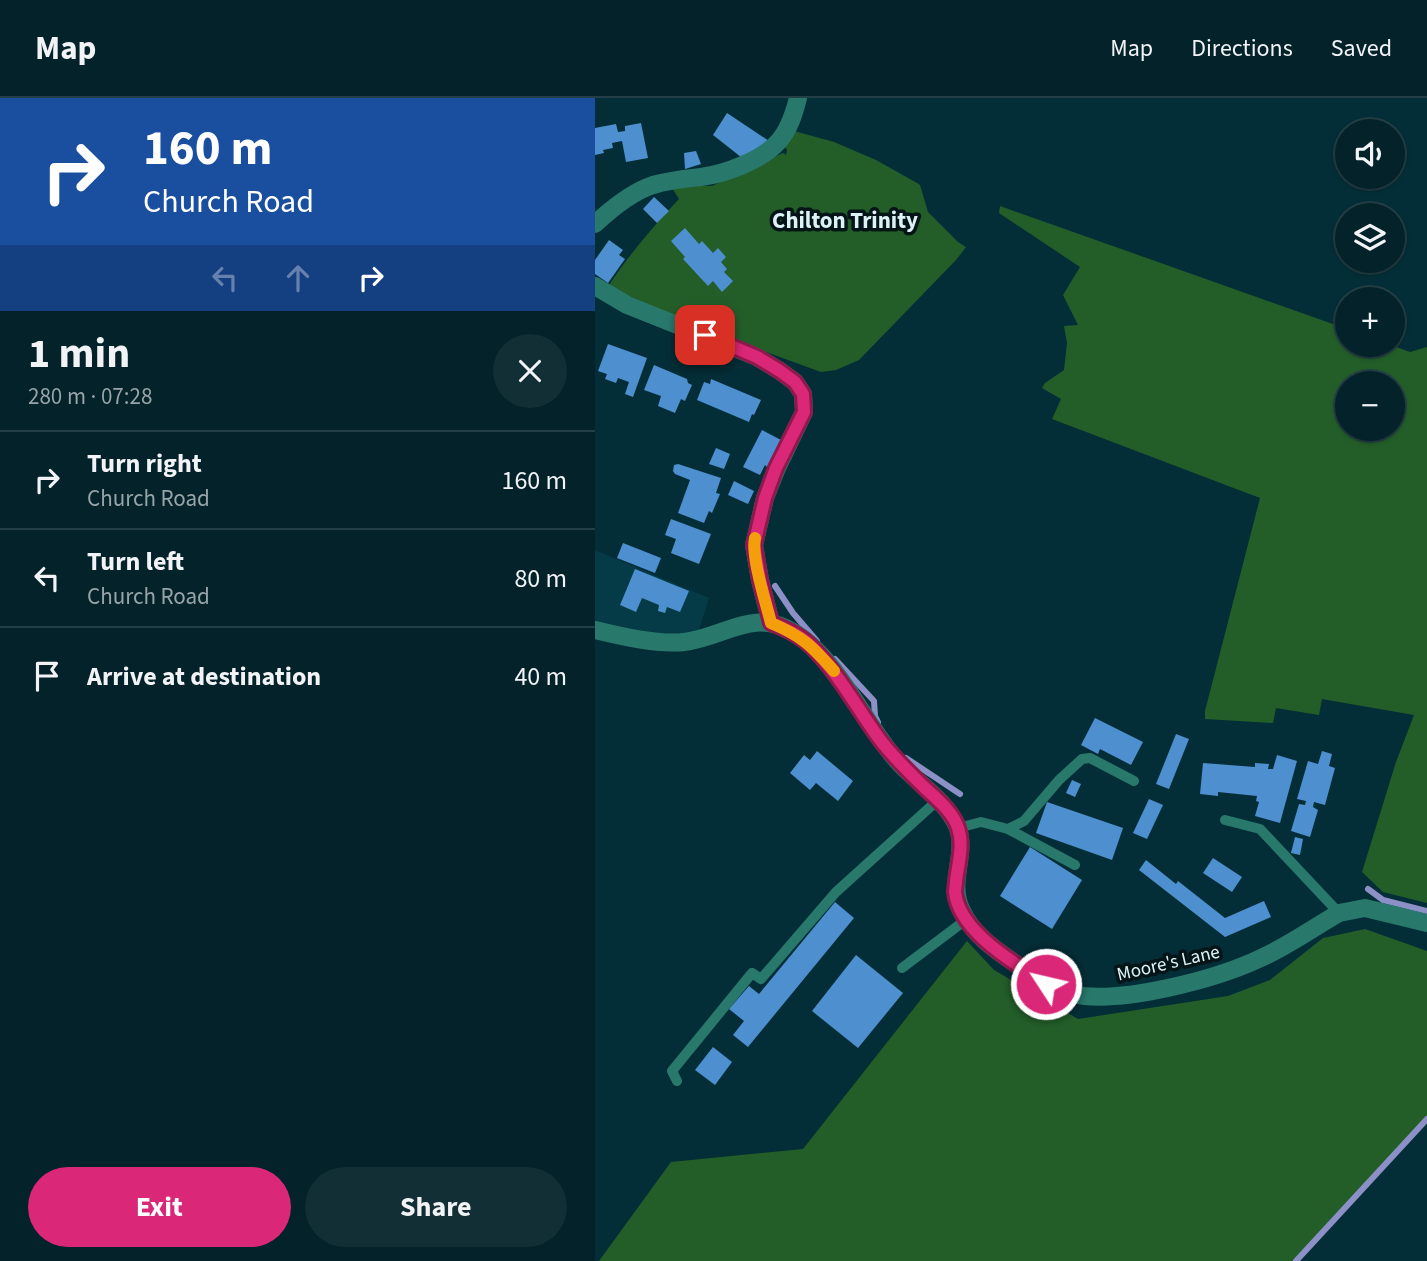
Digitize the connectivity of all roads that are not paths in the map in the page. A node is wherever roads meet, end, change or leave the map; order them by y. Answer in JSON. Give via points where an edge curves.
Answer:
{"nodes":[{"id":1,"x":798,"y":98,"type":"edge"},
{"id":2,"x":595,"y":224,"type":"edge"},
{"id":3,"x":595,"y":286,"type":"edge"},
{"id":4,"x":771,"y":623,"type":"junction"},
{"id":5,"x":595,"y":630,"type":"edge"},
{"id":6,"x":1134,"y":781,"type":"dead end"},
{"id":7,"x":938,"y":800,"type":"junction"},
{"id":8,"x":1225,"y":820,"type":"dead end"},
{"id":9,"x":958,"y":828,"type":"junction"},
{"id":10,"x":1008,"y":829,"type":"junction"},
{"id":11,"x":1075,"y":865,"type":"dead end"},
{"id":12,"x":1339,"y":912,"type":"junction"},
{"id":13,"x":967,"y":919,"type":"junction"},
{"id":14,"x":1427,"y":923,"type":"edge"},
{"id":15,"x":902,"y":968,"type":"dead end"},
{"id":16,"x":677,"y":1081,"type":"dead end"}],
"edges":[{"from":1,"to":2,"type":"street","via":[[791,122],[772,148],[729,170],[649,186]]},
{"from":3,"to":4,"type":"street","via":[[627,305],[757,357],[795,382],[803,394],[804,412],[776,468],[754,545]]},
{"from":4,"to":5,"type":"street","via":[[743,624],[681,642]]},
{"from":4,"to":7,"type":"street","via":[[813,648],[882,742]]},
{"from":6,"to":10,"type":"lane","via":[[1082,758],[1024,821]]},
{"from":7,"to":9,"type":"street"},
{"from":7,"to":16,"type":"lane","via":[[836,892],[761,979],[751,973],[672,1071]]},
{"from":8,"to":12,"type":"lane","via":[[1260,829]]},
{"from":9,"to":10,"type":"lane","via":[[981,822]]},
{"from":9,"to":13,"type":"street","name":"Moore's Lane","via":[[961,845],[955,892]]},
{"from":10,"to":11,"type":"lane"},
{"from":12,"to":13,"type":"street","name":"Moore's Lane","via":[[1262,958],[1216,976],[1131,995],[1095,997],[1046,984],[986,942]]},
{"from":12,"to":14,"type":"street","name":"Moore's Lane","via":[[1365,908]]},
{"from":13,"to":15,"type":"lane"}]}
